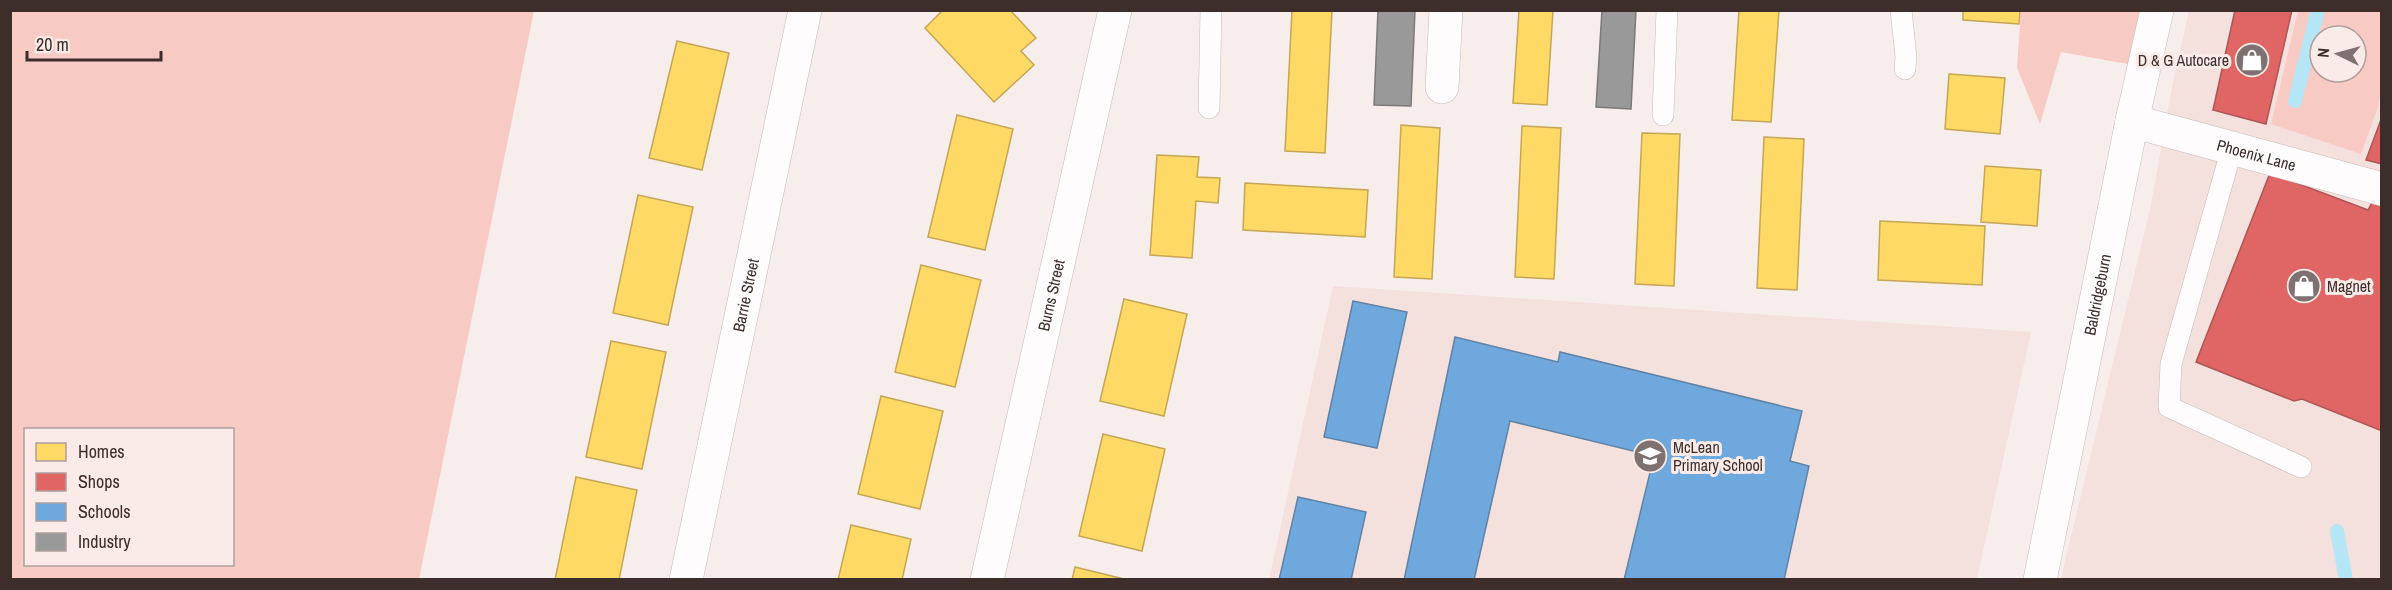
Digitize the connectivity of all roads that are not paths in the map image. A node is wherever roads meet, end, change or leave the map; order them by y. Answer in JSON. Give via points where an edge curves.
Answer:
{"nodes":[{"id":1,"x":805,"y":10,"type":"edge"},
{"id":2,"x":1115,"y":10,"type":"edge"},
{"id":3,"x":1211,"y":10,"type":"edge"},
{"id":4,"x":1446,"y":10,"type":"edge"},
{"id":5,"x":1667,"y":10,"type":"edge"},
{"id":6,"x":1901,"y":10,"type":"edge"},
{"id":7,"x":2157,"y":10,"type":"edge"},
{"id":8,"x":1905,"y":69,"type":"dead end"},
{"id":9,"x":1442,"y":87,"type":"dead end"},
{"id":10,"x":1209,"y":108,"type":"dead end"},
{"id":11,"x":1663,"y":115,"type":"dead end"},
{"id":12,"x":2132,"y":121,"type":"junction"},
{"id":13,"x":2232,"y":148,"type":"junction"},
{"id":14,"x":2382,"y":189,"type":"edge"},
{"id":15,"x":2301,"y":467,"type":"dead end"},
{"id":16,"x":686,"y":579,"type":"edge"},
{"id":17,"x":987,"y":579,"type":"edge"},
{"id":18,"x":2040,"y":579,"type":"edge"}],
"edges":[{"from":1,"to":16,"type":"street","name":"Barrie Street"},
{"from":2,"to":17,"type":"street","name":"Burns Street"},
{"from":3,"to":10,"type":"lane"},
{"from":4,"to":9,"type":"street"},
{"from":5,"to":11,"type":"lane"},
{"from":6,"to":8,"type":"lane"},
{"from":7,"to":12,"type":"street","name":"Baldridgeburn"},
{"from":12,"to":13,"type":"street","name":"Phoenix Lane"},
{"from":12,"to":18,"type":"street","name":"Baldridgeburn"},
{"from":13,"to":14,"type":"street","name":"Phoenix Lane"},
{"from":13,"to":15,"type":"lane","via":[[2171,364],[2169,407]]}]}
